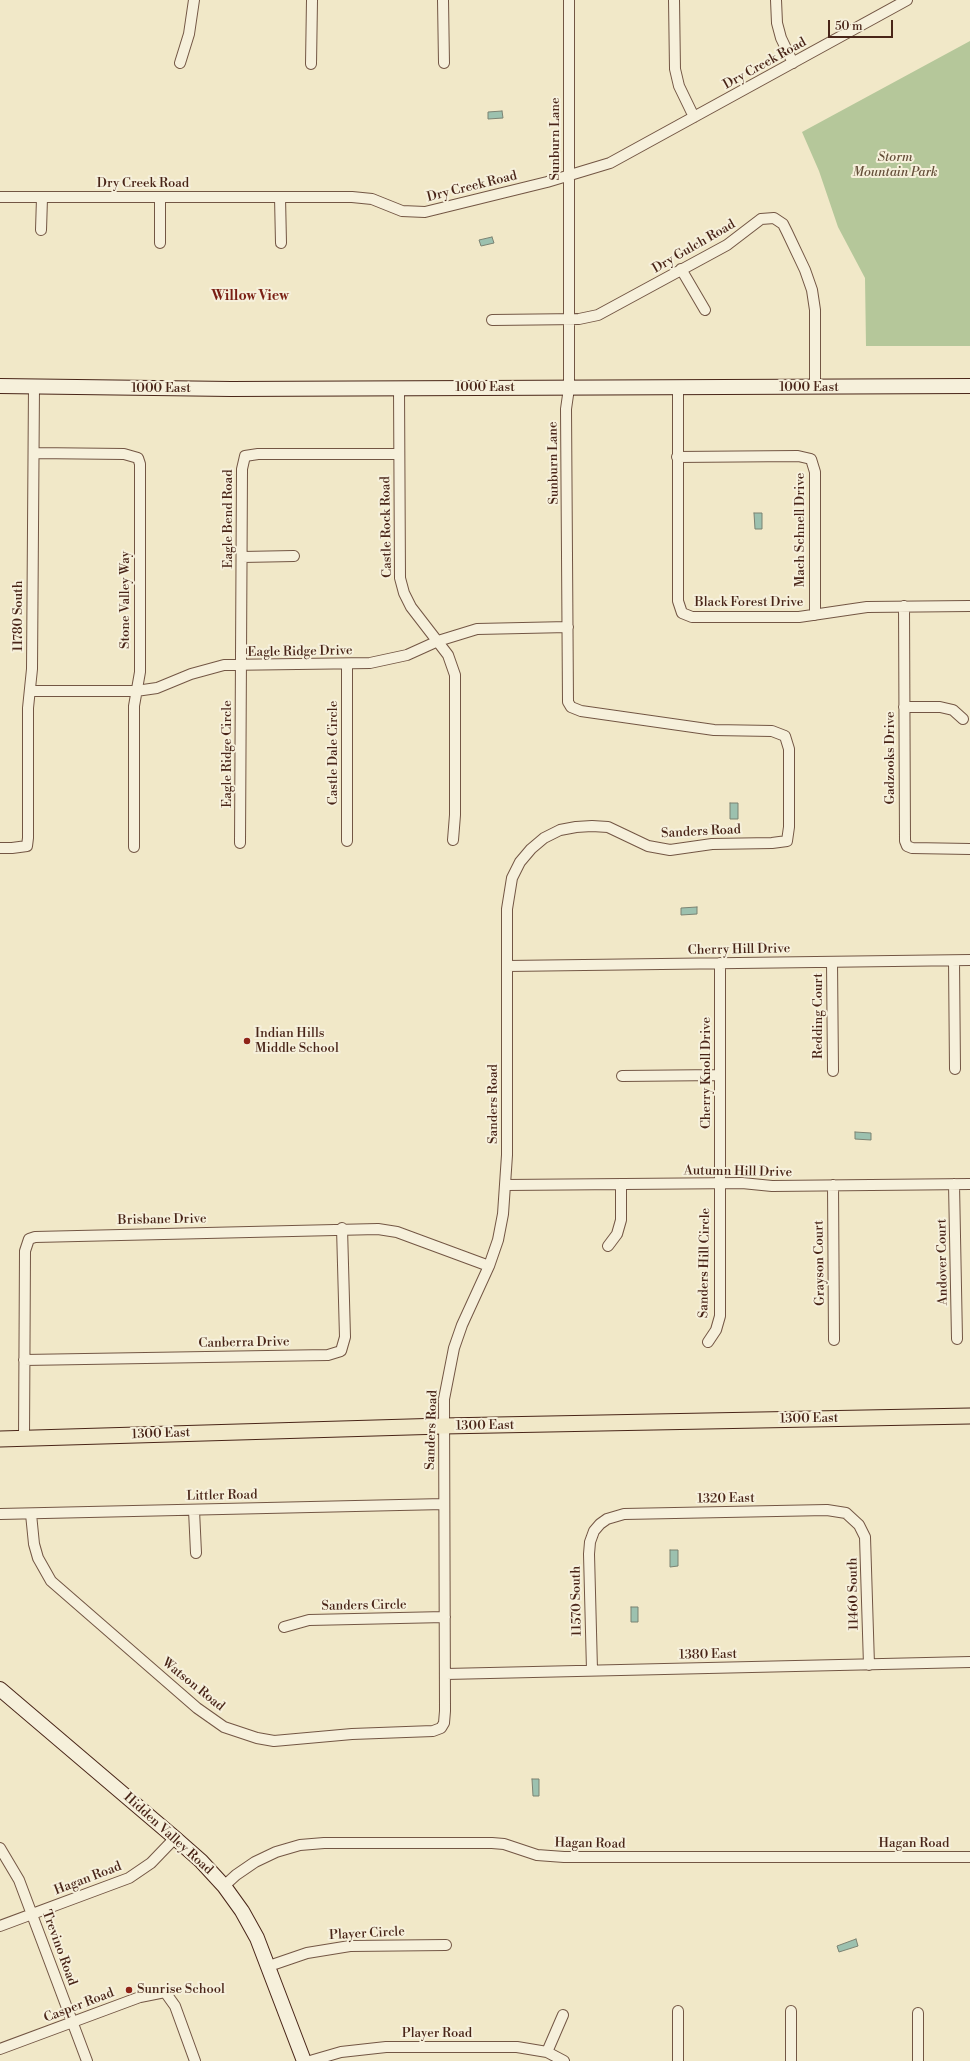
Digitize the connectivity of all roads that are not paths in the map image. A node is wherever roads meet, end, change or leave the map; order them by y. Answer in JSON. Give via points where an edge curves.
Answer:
{"nodes":[{"id":1,"x":194,"y":0,"type":"edge"},
{"id":2,"x":312,"y":0,"type":"edge"},
{"id":3,"x":443,"y":0,"type":"edge"},
{"id":4,"x":569,"y":0,"type":"edge"},
{"id":5,"x":674,"y":0,"type":"edge"},
{"id":6,"x":776,"y":0,"type":"edge"},
{"id":7,"x":907,"y":0,"type":"edge"},
{"id":8,"x":180,"y":63,"type":"dead end"},
{"id":9,"x":444,"y":63,"type":"dead end"},
{"id":10,"x":793,"y":63,"type":"junction"},
{"id":11,"x":311,"y":64,"type":"dead end"},
{"id":12,"x":694,"y":117,"type":"junction"},
{"id":13,"x":569,"y":176,"type":"junction"},
{"id":14,"x":0,"y":197,"type":"edge"},
{"id":15,"x":160,"y":197,"type":"junction"},
{"id":16,"x":280,"y":197,"type":"junction"},
{"id":17,"x":42,"y":198,"type":"junction"},
{"id":18,"x":41,"y":230,"type":"dead end"},
{"id":19,"x":160,"y":243,"type":"dead end"},
{"id":20,"x":280,"y":243,"type":"dead end"},
{"id":21,"x":681,"y":269,"type":"junction"},
{"id":22,"x":705,"y":310,"type":"dead end"},
{"id":23,"x":569,"y":319,"type":"junction"},
{"id":24,"x":492,"y":320,"type":"dead end"},
{"id":25,"x":0,"y":386,"type":"edge"},
{"id":26,"x":34,"y":386,"type":"junction"},
{"id":27,"x":970,"y":386,"type":"edge"},
{"id":28,"x":399,"y":388,"type":"junction"},
{"id":29,"x":569,"y":388,"type":"junction"},
{"id":30,"x":678,"y":388,"type":"junction"},
{"id":31,"x":815,"y":388,"type":"junction"},
{"id":32,"x":34,"y":454,"type":"junction"},
{"id":33,"x":399,"y":454,"type":"junction"},
{"id":34,"x":677,"y":457,"type":"junction"},
{"id":35,"x":294,"y":556,"type":"dead end"},
{"id":36,"x":242,"y":557,"type":"junction"},
{"id":37,"x":904,"y":606,"type":"junction"},
{"id":38,"x":970,"y":606,"type":"edge"},
{"id":39,"x":815,"y":615,"type":"junction"},
{"id":40,"x":568,"y":627,"type":"junction"},
{"id":41,"x":438,"y":641,"type":"junction"},
{"id":42,"x":242,"y":665,"type":"junction"},
{"id":43,"x":347,"y":665,"type":"junction"},
{"id":44,"x":31,"y":691,"type":"junction"},
{"id":45,"x":136,"y":691,"type":"junction"},
{"id":46,"x":904,"y":706,"type":"junction"},
{"id":47,"x":962,"y":719,"type":"dead end"},
{"id":48,"x":785,"y":736,"type":"joint"},
{"id":49,"x":453,"y":840,"type":"dead end"},
{"id":50,"x":347,"y":842,"type":"dead end"},
{"id":51,"x":240,"y":843,"type":"dead end"},
{"id":52,"x":134,"y":847,"type":"dead end"},
{"id":53,"x":0,"y":848,"type":"edge"},
{"id":54,"x":970,"y":849,"type":"edge"},
{"id":55,"x":970,"y":960,"type":"edge"},
{"id":56,"x":954,"y":961,"type":"junction"},
{"id":57,"x":832,"y":962,"type":"junction"},
{"id":58,"x":720,"y":963,"type":"junction"},
{"id":59,"x":507,"y":966,"type":"junction"},
{"id":60,"x":955,"y":1070,"type":"dead end"},
{"id":61,"x":833,"y":1071,"type":"dead end"},
{"id":62,"x":720,"y":1075,"type":"junction"},
{"id":63,"x":622,"y":1076,"type":"dead end"},
{"id":64,"x":720,"y":1183,"type":"junction"},
{"id":65,"x":621,"y":1184,"type":"junction"},
{"id":66,"x":954,"y":1184,"type":"junction"},
{"id":67,"x":970,"y":1184,"type":"edge"},
{"id":68,"x":506,"y":1185,"type":"junction"},
{"id":69,"x":833,"y":1185,"type":"junction"},
{"id":70,"x":342,"y":1228,"type":"junction"},
{"id":71,"x":608,"y":1246,"type":"dead end"},
{"id":72,"x":489,"y":1266,"type":"junction"},
{"id":73,"x":957,"y":1339,"type":"dead end"},
{"id":74,"x":834,"y":1340,"type":"dead end"},
{"id":75,"x":708,"y":1342,"type":"dead end"},
{"id":76,"x":24,"y":1360,"type":"junction"},
{"id":77,"x":970,"y":1416,"type":"edge"},
{"id":78,"x":443,"y":1426,"type":"junction"},
{"id":79,"x":24,"y":1438,"type":"junction"},
{"id":80,"x":0,"y":1439,"type":"edge"},
{"id":81,"x":444,"y":1504,"type":"junction"},
{"id":82,"x":194,"y":1510,"type":"junction"},
{"id":83,"x":0,"y":1514,"type":"edge"},
{"id":84,"x":31,"y":1514,"type":"junction"},
{"id":85,"x":859,"y":1525,"type":"joint"},
{"id":86,"x":594,"y":1531,"type":"joint"},
{"id":87,"x":196,"y":1553,"type":"dead end"},
{"id":88,"x":445,"y":1617,"type":"junction"},
{"id":89,"x":284,"y":1627,"type":"dead end"},
{"id":90,"x":970,"y":1662,"type":"edge"},
{"id":91,"x":869,"y":1665,"type":"junction"},
{"id":92,"x":592,"y":1670,"type":"junction"},
{"id":93,"x":446,"y":1674,"type":"junction"},
{"id":94,"x":0,"y":1689,"type":"edge"},
{"id":95,"x":441,"y":1728,"type":"joint"},
{"id":96,"x":175,"y":1838,"type":"junction"},
{"id":97,"x":0,"y":1848,"type":"edge"},
{"id":98,"x":970,"y":1857,"type":"edge"},
{"id":99,"x":224,"y":1886,"type":"junction"},
{"id":100,"x":33,"y":1914,"type":"junction"},
{"id":101,"x":0,"y":1926,"type":"edge"},
{"id":102,"x":446,"y":1945,"type":"dead end"},
{"id":103,"x":269,"y":1966,"type":"junction"},
{"id":104,"x":678,"y":2011,"type":"dead end"},
{"id":105,"x":791,"y":2011,"type":"dead end"},
{"id":106,"x":918,"y":2014,"type":"dead end"},
{"id":107,"x":563,"y":2015,"type":"dead end"},
{"id":108,"x":73,"y":2022,"type":"junction"},
{"id":109,"x":0,"y":2049,"type":"edge"},
{"id":110,"x":547,"y":2052,"type":"junction"},
{"id":111,"x":87,"y":2061,"type":"edge"},
{"id":112,"x":195,"y":2061,"type":"edge"},
{"id":113,"x":304,"y":2061,"type":"edge"},
{"id":114,"x":310,"y":2061,"type":"edge"},
{"id":115,"x":564,"y":2061,"type":"edge"},
{"id":116,"x":678,"y":2061,"type":"edge"},
{"id":117,"x":791,"y":2061,"type":"edge"},
{"id":118,"x":918,"y":2061,"type":"edge"}],
"edges":[{"from":1,"to":8,"type":"street","via":[[189,34]]},
{"from":2,"to":11,"type":"street"},
{"from":3,"to":9,"type":"street"},
{"from":4,"to":13,"type":"street","name":"Sunburn Lane"},
{"from":5,"to":12,"type":"street","via":[[675,69],[679,86]]},
{"from":6,"to":10,"type":"street","via":[[779,30]]},
{"from":7,"to":10,"type":"street","name":"Dry Creek Road"},
{"from":10,"to":12,"type":"street","name":"Dry Creek Road"},
{"from":12,"to":13,"type":"street","name":"Dry Creek Road","via":[[620,159]]},
{"from":13,"to":16,"type":"street","name":"Dry Creek Road","via":[[425,212],[402,211],[362,198]]},
{"from":13,"to":23,"type":"street","name":"Sunburn Lane"},
{"from":14,"to":17,"type":"street","name":"Dry Creek Road"},
{"from":15,"to":16,"type":"street","name":"Dry Creek Road"},
{"from":15,"to":17,"type":"street","name":"Dry Creek Road"},
{"from":15,"to":19,"type":"street"},
{"from":16,"to":20,"type":"street"},
{"from":17,"to":18,"type":"street"},
{"from":21,"to":22,"type":"street"},
{"from":21,"to":23,"type":"street","name":"Dry Gulch Road","via":[[598,315]]},
{"from":21,"to":31,"type":"street","name":"Dry Gulch Road","via":[[727,245],[761,219],[774,218],[783,224],[812,290],[815,310]]},
{"from":23,"to":24,"type":"street","name":"Dry Gulch Road"},
{"from":23,"to":29,"type":"street","name":"Sunburn Lane"},
{"from":25,"to":26,"type":"street","name":"1000 East"},
{"from":26,"to":28,"type":"street","name":"1000 East","via":[[145,389]]},
{"from":26,"to":32,"type":"street","name":"11780 South"},
{"from":27,"to":31,"type":"street","name":"1000 East"},
{"from":28,"to":29,"type":"street","name":"1000 East"},
{"from":28,"to":33,"type":"street","name":"Castle Rock Road"},
{"from":29,"to":30,"type":"street","name":"1000 East"},
{"from":29,"to":40,"type":"street","name":"Sunburn Lane","via":[[566,409]]},
{"from":30,"to":31,"type":"street","name":"1000 East"},
{"from":30,"to":34,"type":"street","name":"Black Forest Drive"},
{"from":32,"to":44,"type":"street","name":"11780 South"},
{"from":32,"to":45,"type":"street","name":"Stone Valley Way","via":[[124,454],[138,458],[141,470],[140,672]]},
{"from":33,"to":36,"type":"street","name":"Eagle Bend Road","via":[[245,456],[242,469]]},
{"from":33,"to":41,"type":"street","name":"Castle Rock Road","via":[[400,578],[411,607]]},
{"from":34,"to":39,"type":"street","name":"Black Forest Drive","via":[[678,601],[682,613],[692,616]]},
{"from":34,"to":39,"type":"street","name":"Mach Schnell Drive","via":[[798,456],[811,459],[815,472]]},
{"from":35,"to":36,"type":"street"},
{"from":36,"to":42,"type":"street","name":"Eagle Bend Road"},
{"from":37,"to":38,"type":"street","name":"Black Forest Drive"},
{"from":37,"to":39,"type":"street","name":"Black Forest Drive","via":[[867,607]]},
{"from":37,"to":46,"type":"street","name":"Gadzooks Drive"},
{"from":40,"to":41,"type":"street","name":"Eagle Ridge Drive","via":[[477,629]]},
{"from":40,"to":48,"type":"street","name":"Sunburn Lane","via":[[568,696],[571,707],[576,710],[714,730],[772,731]]},
{"from":41,"to":43,"type":"street","name":"Eagle Ridge Drive","via":[[389,660]]},
{"from":41,"to":49,"type":"street","name":"Castle Rock Road","via":[[448,655],[455,676]]},
{"from":42,"to":43,"type":"street","name":"Eagle Ridge Drive"},
{"from":42,"to":45,"type":"street","name":"Eagle Ridge Drive","via":[[207,668],[157,688]]},
{"from":42,"to":51,"type":"street","name":"Eagle Ridge Circle"},
{"from":43,"to":50,"type":"street","name":"Castle Dale Circle"},
{"from":44,"to":45,"type":"street","name":"Eagle Ridge Drive"},
{"from":44,"to":53,"type":"street","name":"11780 South","via":[[28,708],[27,846]]},
{"from":45,"to":52,"type":"street","name":"Stone Valley Way"},
{"from":46,"to":47,"type":"street","via":[[940,706],[953,710]]},
{"from":46,"to":54,"type":"street","name":"Gadzooks Drive","via":[[904,835],[907,846],[918,849]]},
{"from":48,"to":59,"type":"street","name":"Sanders Road","via":[[789,749],[787,841],[712,844],[670,850],[648,846],[608,827],[576,826],[560,830],[544,838],[531,849],[520,862],[512,878],[507,909]]},
{"from":55,"to":56,"type":"street","name":"Cherry Hill Drive"},
{"from":56,"to":57,"type":"street","name":"Cherry Hill Drive"},
{"from":56,"to":60,"type":"street"},
{"from":57,"to":58,"type":"street","name":"Cherry Hill Drive"},
{"from":57,"to":61,"type":"street","name":"Redding Court"},
{"from":58,"to":59,"type":"street","name":"Cherry Hill Drive"},
{"from":58,"to":62,"type":"street","name":"Cherry Knoll Drive"},
{"from":59,"to":68,"type":"street","name":"Sanders Road"},
{"from":62,"to":63,"type":"street"},
{"from":62,"to":64,"type":"street","name":"Cherry Knoll Drive"},
{"from":64,"to":65,"type":"street","name":"Autumn Hill Drive"},
{"from":64,"to":69,"type":"street","name":"Autumn Hill Drive","via":[[772,1186]]},
{"from":64,"to":75,"type":"street","name":"Sanders Hill Circle","via":[[720,1316],[716,1330]]},
{"from":65,"to":68,"type":"street","name":"Autumn Hill Drive"},
{"from":65,"to":71,"type":"street","via":[[621,1220],[617,1234]]},
{"from":66,"to":67,"type":"street","name":"Autumn Hill Drive"},
{"from":66,"to":69,"type":"street","name":"Autumn Hill Drive"},
{"from":66,"to":73,"type":"street","name":"Andover Court"},
{"from":68,"to":72,"type":"street","name":"Sanders Road","via":[[498,1240]]},
{"from":69,"to":74,"type":"street","name":"Grayson Court"},
{"from":70,"to":72,"type":"street","name":"Brisbane Drive","via":[[397,1232]]},
{"from":70,"to":76,"type":"street","name":"Brisbane Drive","via":[[29,1239],[25,1251]]},
{"from":70,"to":76,"type":"street","name":"Canberra Drive","via":[[345,1337],[341,1351],[328,1355]]},
{"from":72,"to":78,"type":"street","name":"Sanders Road","via":[[454,1348],[444,1399]]},
{"from":76,"to":79,"type":"street","name":"Brisbane Drive"},
{"from":77,"to":78,"type":"main road","name":"1300 East"},
{"from":78,"to":79,"type":"main road","name":"1300 East"},
{"from":78,"to":81,"type":"street","name":"Sanders Road"},
{"from":79,"to":80,"type":"main road","name":"1300 East"},
{"from":81,"to":82,"type":"street","name":"Littler Road"},
{"from":81,"to":88,"type":"street","name":"Sanders Road"},
{"from":82,"to":84,"type":"street","name":"Littler Road"},
{"from":82,"to":87,"type":"street"},
{"from":83,"to":84,"type":"street","name":"Littler Road"},
{"from":84,"to":95,"type":"street","name":"Watson Road","via":[[38,1558],[51,1581],[197,1708],[224,1727],[274,1741],[352,1734],[433,1731]]},
{"from":85,"to":86,"type":"street","name":"1320 East","via":[[846,1513],[827,1510],[624,1514],[607,1519]]},
{"from":85,"to":91,"type":"street","name":"11460 South","via":[[866,1544]]},
{"from":86,"to":92,"type":"street","name":"11570 South","via":[[589,1554]]},
{"from":88,"to":89,"type":"street","name":"Sanders Circle","via":[[309,1620]]},
{"from":88,"to":93,"type":"street","name":"Sanders Road"},
{"from":90,"to":91,"type":"street","name":"1380 East"},
{"from":91,"to":92,"type":"street","name":"1380 East"},
{"from":92,"to":93,"type":"street","name":"1380 East"},
{"from":93,"to":95,"type":"street","name":"Sanders Road","via":[[445,1717]]},
{"from":94,"to":96,"type":"street","name":"Hidden Valley Road"},
{"from":96,"to":99,"type":"street","name":"Hidden Valley Road"},
{"from":96,"to":100,"type":"street","name":"Hagan Road","via":[[151,1863],[129,1878]]},
{"from":97,"to":100,"type":"street","name":"Trevino Road","via":[[19,1880]]},
{"from":98,"to":99,"type":"street","name":"Hagan Road","via":[[564,1857],[537,1855],[504,1844],[492,1843],[324,1843],[276,1852],[255,1862]]},
{"from":99,"to":103,"type":"street","name":"Hidden Valley Road","via":[[242,1911]]},
{"from":100,"to":101,"type":"street","name":"Hagan Road"},
{"from":100,"to":108,"type":"street","name":"Trevino Road"},
{"from":102,"to":103,"type":"street","name":"Player Circle","via":[[350,1946],[307,1953]]},
{"from":103,"to":113,"type":"street","name":"Hidden Valley Road"},
{"from":104,"to":116,"type":"street"},
{"from":105,"to":117,"type":"street"},
{"from":106,"to":118,"type":"street"},
{"from":107,"to":110,"type":"street"},
{"from":108,"to":109,"type":"street","name":"Casper Road"},
{"from":108,"to":111,"type":"street","name":"Trevino Road"},
{"from":108,"to":112,"type":"street","name":"Casper Road","via":[[140,1997],[165,1992],[175,2006]]},
{"from":110,"to":114,"type":"street","name":"Player Road","via":[[517,2047],[386,2047],[341,2052]]},
{"from":110,"to":115,"type":"street","name":"Player Road"}]}
